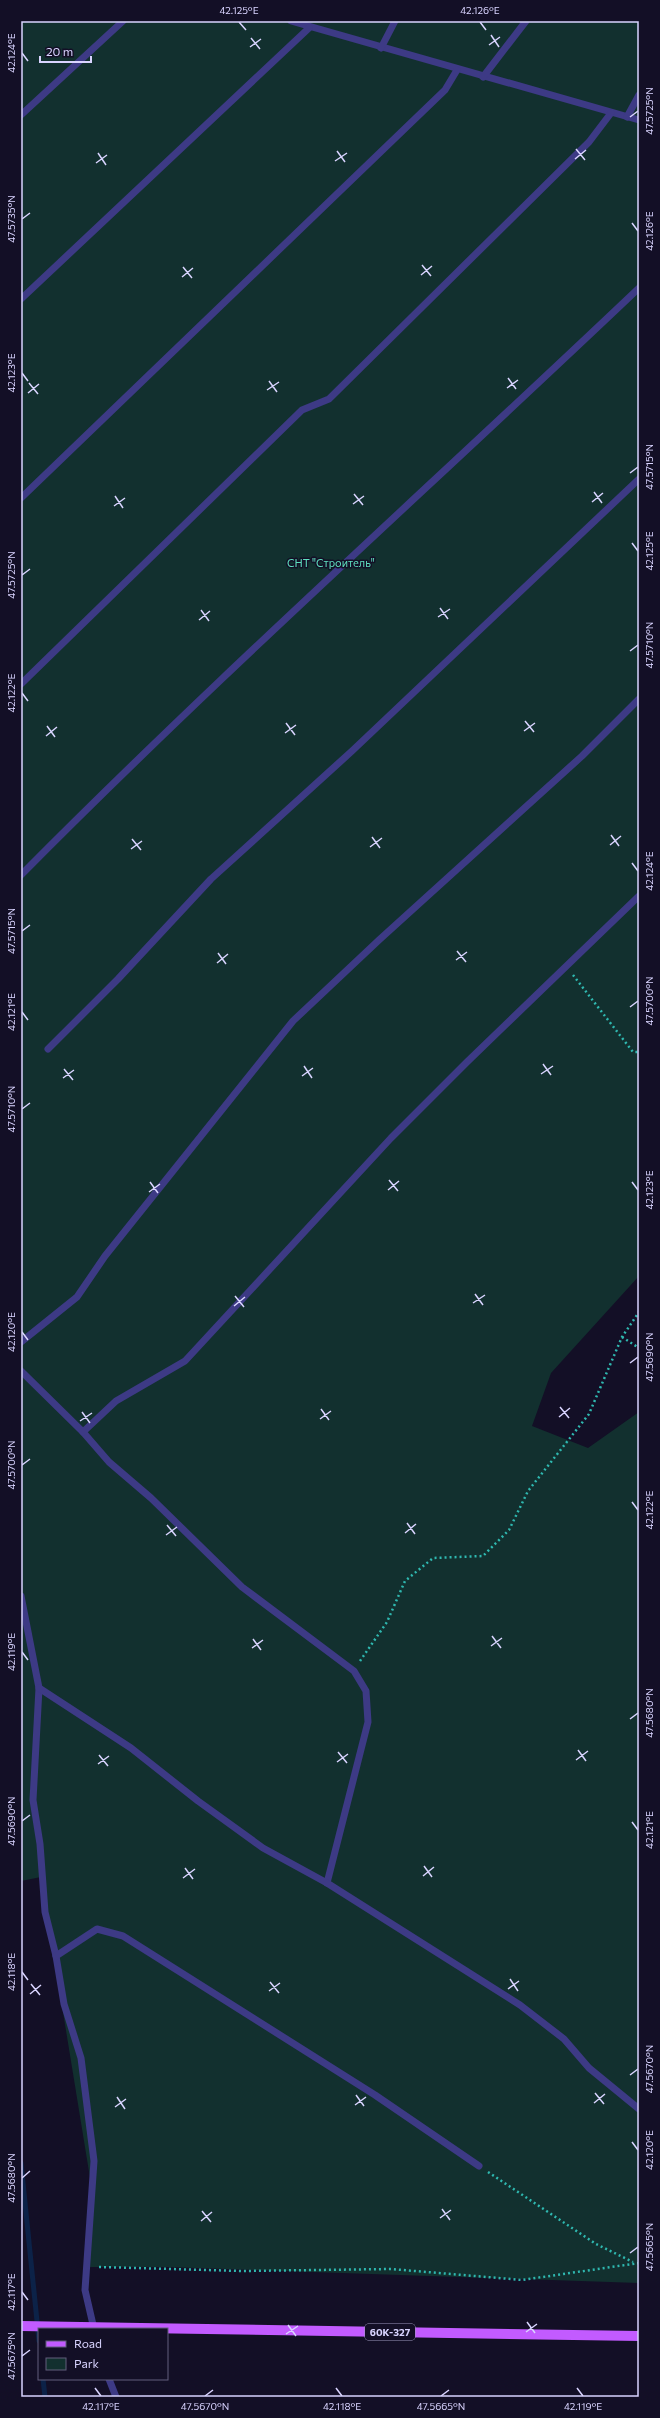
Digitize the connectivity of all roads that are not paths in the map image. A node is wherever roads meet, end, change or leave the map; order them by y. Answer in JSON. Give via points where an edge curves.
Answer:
{"nodes":[{"id":1,"x":123,"y":21,"type":"edge"},
{"id":2,"x":290,"y":21,"type":"edge"},
{"id":3,"x":395,"y":21,"type":"edge"},
{"id":4,"x":526,"y":21,"type":"edge"},
{"id":5,"x":309,"y":28,"type":"junction"},
{"id":6,"x":380,"y":48,"type":"junction"},
{"id":7,"x":457,"y":70,"type":"junction"},
{"id":8,"x":483,"y":77,"type":"junction"},
{"id":9,"x":639,"y":95,"type":"edge"},
{"id":10,"x":611,"y":113,"type":"junction"},
{"id":11,"x":21,"y":115,"type":"edge"},
{"id":12,"x":627,"y":117,"type":"junction"},
{"id":13,"x":639,"y":120,"type":"edge"},
{"id":14,"x":639,"y":288,"type":"edge"},
{"id":15,"x":21,"y":299,"type":"edge"},
{"id":16,"x":639,"y":479,"type":"edge"},
{"id":17,"x":21,"y":498,"type":"edge"},
{"id":18,"x":21,"y":684,"type":"edge"},
{"id":19,"x":639,"y":699,"type":"edge"},
{"id":20,"x":21,"y":875,"type":"edge"},
{"id":21,"x":639,"y":896,"type":"edge"},
{"id":22,"x":48,"y":1049,"type":"dead end"},
{"id":23,"x":21,"y":1342,"type":"edge"},
{"id":24,"x":21,"y":1372,"type":"edge"},
{"id":25,"x":83,"y":1432,"type":"junction"},
{"id":26,"x":21,"y":1596,"type":"edge"},
{"id":27,"x":39,"y":1688,"type":"junction"},
{"id":28,"x":327,"y":1882,"type":"junction"},
{"id":29,"x":56,"y":1956,"type":"junction"},
{"id":30,"x":639,"y":2109,"type":"edge"},
{"id":31,"x":479,"y":2166,"type":"road end"},
{"id":32,"x":21,"y":2326,"type":"edge"},
{"id":33,"x":94,"y":2328,"type":"edge"},
{"id":34,"x":141,"y":2328,"type":"edge"},
{"id":35,"x":168,"y":2328,"type":"edge"},
{"id":36,"x":639,"y":2336,"type":"edge"},
{"id":37,"x":109,"y":2380,"type":"edge"},
{"id":38,"x":116,"y":2397,"type":"edge"}],
"edges":[{"from":1,"to":11,"type":"lane"},
{"from":2,"to":5,"type":"lane"},
{"from":3,"to":6,"type":"lane"},
{"from":4,"to":8,"type":"lane"},
{"from":5,"to":6,"type":"lane"},
{"from":5,"to":15,"type":"lane"},
{"from":6,"to":7,"type":"lane"},
{"from":7,"to":8,"type":"lane"},
{"from":7,"to":17,"type":"lane","via":[[445,90]]},
{"from":8,"to":10,"type":"lane"},
{"from":9,"to":12,"type":"lane"},
{"from":10,"to":12,"type":"lane"},
{"from":10,"to":18,"type":"lane","via":[[589,142],[329,399],[302,410]]},
{"from":12,"to":13,"type":"lane"},
{"from":14,"to":20,"type":"lane","via":[[122,772]]},
{"from":16,"to":22,"type":"lane","via":[[352,751],[210,879],[118,979]]},
{"from":19,"to":23,"type":"lane","via":[[582,756],[378,940],[293,1021],[105,1256],[77,1297]]},
{"from":21,"to":25,"type":"lane","via":[[392,1138],[185,1361],[116,1401]]},
{"from":24,"to":25,"type":"lane"},
{"from":25,"to":28,"type":"lane","via":[[109,1462],[151,1498],[242,1587],[354,1671],[366,1691],[368,1722]]},
{"from":26,"to":27,"type":"lane"},
{"from":27,"to":28,"type":"lane","via":[[131,1748],[198,1801],[264,1848]]},
{"from":27,"to":29,"type":"lane","via":[[33,1800],[40,1844],[45,1912]]},
{"from":28,"to":30,"type":"lane","via":[[520,2005],[564,2039],[589,2068]]},
{"from":29,"to":31,"type":"lane","via":[[97,1929],[123,1936],[375,2095]]},
{"from":29,"to":33,"type":"lane","via":[[64,2004],[81,2058],[94,2162],[85,2290]]},
{"from":32,"to":34,"type":"main road","number":"60К-327","bridge":true},
{"from":35,"to":36,"type":"main road","number":"60К-327"},
{"from":37,"to":38,"type":"lane"}]}
